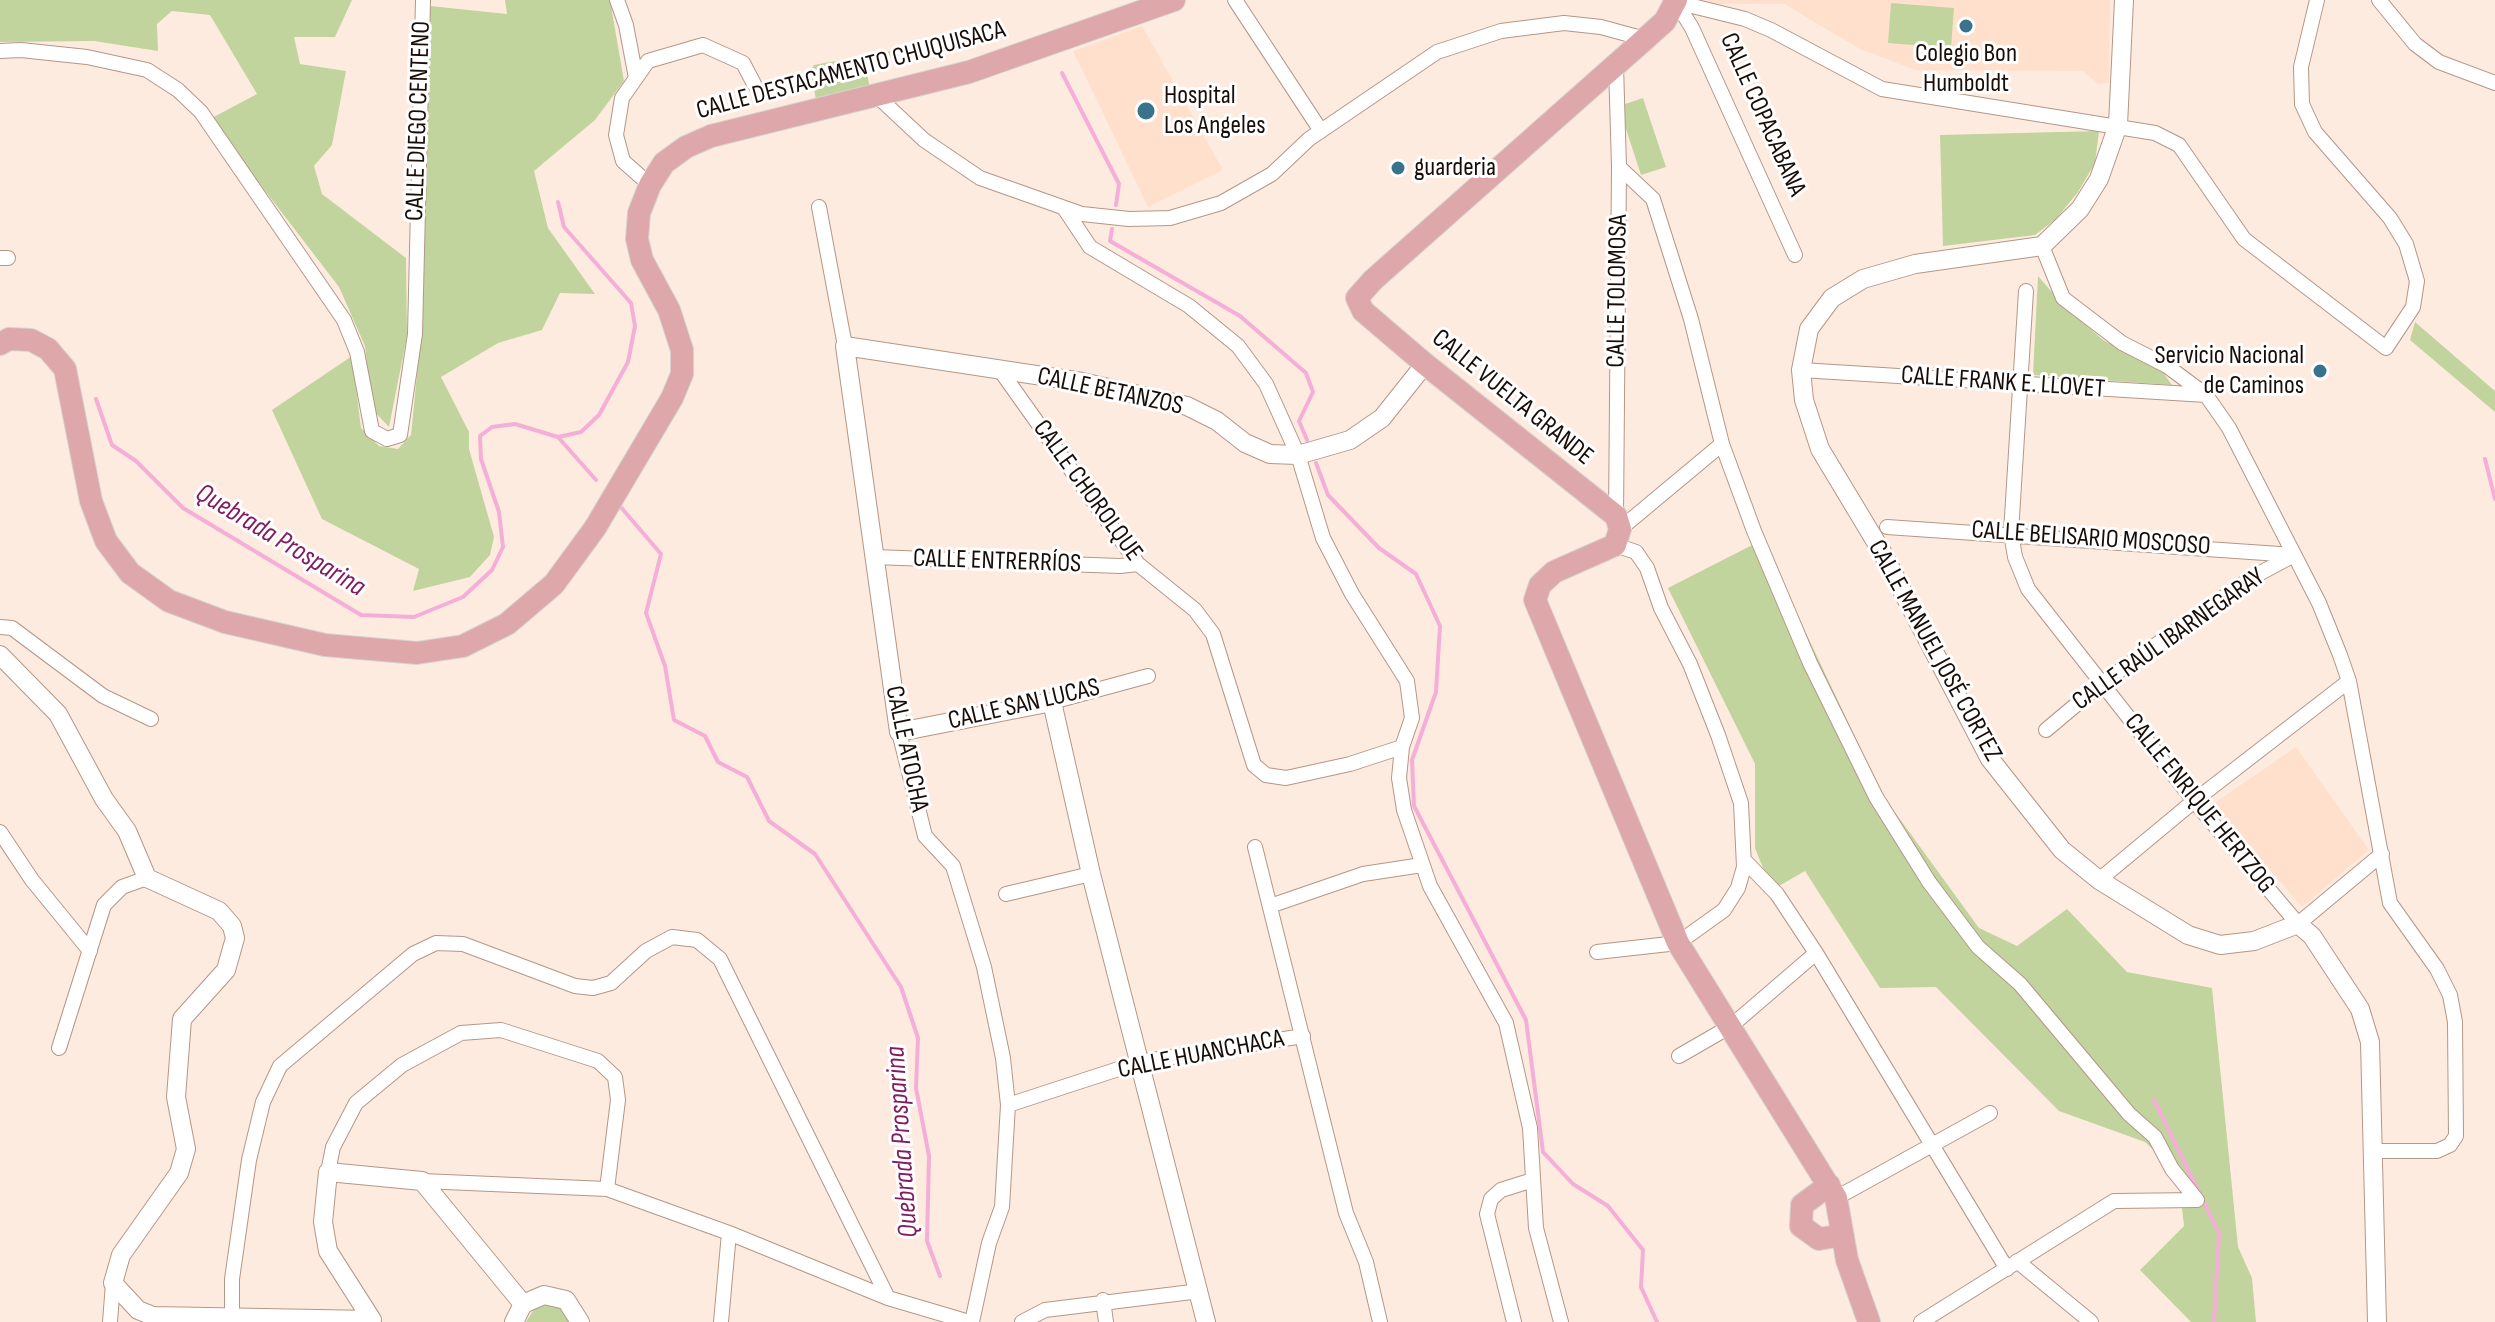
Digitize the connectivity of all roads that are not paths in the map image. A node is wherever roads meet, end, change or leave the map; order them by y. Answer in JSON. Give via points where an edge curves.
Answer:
{"nodes":[{"id":1,"x":423,"y":0,"type":"edge"},
{"id":2,"x":617,"y":0,"type":"edge"},
{"id":3,"x":1174,"y":0,"type":"edge"},
{"id":4,"x":1235,"y":0,"type":"edge"},
{"id":5,"x":2124,"y":0,"type":"edge"},
{"id":6,"x":2317,"y":0,"type":"edge"},
{"id":7,"x":2379,"y":0,"type":"edge"},
{"id":8,"x":1676,"y":1,"type":"edge"},
{"id":9,"x":1645,"y":39,"type":"junction"},
{"id":10,"x":0,"y":51,"type":"edge"},
{"id":11,"x":1616,"y":65,"type":"junction"},
{"id":12,"x":636,"y":78,"type":"junction"},
{"id":13,"x":2495,"y":83,"type":"edge"},
{"id":14,"x":754,"y":84,"type":"dead end"},
{"id":15,"x":878,"y":97,"type":"junction"},
{"id":16,"x":2118,"y":125,"type":"junction"},
{"id":17,"x":1321,"y":131,"type":"junction"},
{"id":18,"x":1619,"y":167,"type":"junction"},
{"id":19,"x":650,"y":185,"type":"junction"},
{"id":20,"x":819,"y":207,"type":"dead end"},
{"id":21,"x":1064,"y":208,"type":"junction"},
{"id":22,"x":2042,"y":246,"type":"junction"},
{"id":23,"x":1795,"y":255,"type":"dead end"},
{"id":24,"x":2026,"y":291,"type":"dead end"},
{"id":25,"x":0,"y":344,"type":"edge"},
{"id":26,"x":845,"y":346,"type":"junction"},
{"id":27,"x":1425,"y":364,"type":"junction"},
{"id":28,"x":1000,"y":370,"type":"junction"},
{"id":29,"x":1801,"y":370,"type":"junction"},
{"id":30,"x":2020,"y":384,"type":"junction"},
{"id":31,"x":2206,"y":395,"type":"junction"},
{"id":32,"x":1722,"y":444,"type":"junction"},
{"id":33,"x":1298,"y":455,"type":"junction"},
{"id":34,"x":1887,"y":527,"type":"dead end"},
{"id":35,"x":1617,"y":530,"type":"junction"},
{"id":36,"x":2011,"y":533,"type":"junction"},
{"id":37,"x":2294,"y":555,"type":"junction"},
{"id":38,"x":874,"y":557,"type":"junction"},
{"id":39,"x":1138,"y":564,"type":"junction"},
{"id":40,"x":0,"y":627,"type":"edge"},
{"id":41,"x":0,"y":655,"type":"edge"},
{"id":42,"x":1148,"y":676,"type":"dead end"},
{"id":43,"x":2349,"y":681,"type":"junction"},
{"id":44,"x":2102,"y":683,"type":"junction"},
{"id":45,"x":1052,"y":702,"type":"junction"},
{"id":46,"x":151,"y":719,"type":"dead end"},
{"id":47,"x":2046,"y":730,"type":"dead end"},
{"id":48,"x":899,"y":732,"type":"junction"},
{"id":49,"x":1402,"y":747,"type":"junction"},
{"id":50,"x":2194,"y":801,"type":"junction"},
{"id":51,"x":0,"y":832,"type":"edge"},
{"id":52,"x":1255,"y":847,"type":"dead end"},
{"id":53,"x":2382,"y":854,"type":"junction"},
{"id":54,"x":1744,"y":860,"type":"junction"},
{"id":55,"x":1422,"y":865,"type":"junction"},
{"id":56,"x":1091,"y":874,"type":"junction"},
{"id":57,"x":147,"y":878,"type":"junction"},
{"id":58,"x":2099,"y":880,"type":"junction"},
{"id":59,"x":1006,"y":894,"type":"dead end"},
{"id":60,"x":1270,"y":906,"type":"junction"},
{"id":61,"x":2298,"y":924,"type":"junction"},
{"id":62,"x":1678,"y":943,"type":"junction"},
{"id":63,"x":90,"y":951,"type":"junction"},
{"id":64,"x":1597,"y":952,"type":"dead end"},
{"id":65,"x":1816,"y":953,"type":"junction"},
{"id":66,"x":1731,"y":1026,"type":"junction"},
{"id":67,"x":1303,"y":1036,"type":"junction"},
{"id":68,"x":59,"y":1048,"type":"dead end"},
{"id":69,"x":1679,"y":1056,"type":"dead end"},
{"id":70,"x":1140,"y":1062,"type":"junction"},
{"id":71,"x":1008,"y":1105,"type":"junction"},
{"id":72,"x":1990,"y":1113,"type":"dead end"},
{"id":73,"x":1934,"y":1146,"type":"junction"},
{"id":74,"x":2374,"y":1151,"type":"junction"},
{"id":75,"x":328,"y":1172,"type":"junction"},
{"id":76,"x":1533,"y":1180,"type":"junction"},
{"id":77,"x":422,"y":1181,"type":"junction"},
{"id":78,"x":607,"y":1189,"type":"junction"},
{"id":79,"x":1832,"y":1191,"type":"junction"},
{"id":80,"x":729,"y":1233,"type":"junction"},
{"id":81,"x":1842,"y":1235,"type":"junction"},
{"id":82,"x":2012,"y":1265,"type":"junction"},
{"id":83,"x":113,"y":1283,"type":"junction"},
{"id":84,"x":1200,"y":1291,"type":"junction"},
{"id":85,"x":888,"y":1298,"type":"junction"},
{"id":86,"x":1103,"y":1300,"type":"junction"},
{"id":87,"x":523,"y":1304,"type":"junction"},
{"id":88,"x":232,"y":1317,"type":"junction"},
{"id":89,"x":373,"y":1321,"type":"edge"},
{"id":90,"x":110,"y":1322,"type":"edge"},
{"id":91,"x":514,"y":1322,"type":"edge"},
{"id":92,"x":580,"y":1322,"type":"edge"},
{"id":93,"x":721,"y":1322,"type":"edge"},
{"id":94,"x":971,"y":1322,"type":"edge"},
{"id":95,"x":1022,"y":1322,"type":"edge"},
{"id":96,"x":1106,"y":1322,"type":"edge"},
{"id":97,"x":1206,"y":1322,"type":"edge"},
{"id":98,"x":1380,"y":1322,"type":"edge"},
{"id":99,"x":1514,"y":1322,"type":"edge"},
{"id":100,"x":1561,"y":1322,"type":"edge"},
{"id":101,"x":1869,"y":1322,"type":"edge"},
{"id":102,"x":1921,"y":1322,"type":"edge"},
{"id":103,"x":2091,"y":1322,"type":"edge"},
{"id":104,"x":2377,"y":1322,"type":"edge"}],
"edges":[{"from":1,"to":10,"type":"street","name":"CALLE DIEGO CENTENO","via":[[415,334],[400,435],[387,439],[372,431],[357,352],[344,320],[201,112],[147,70],[87,57]]},
{"from":2,"to":12,"type":"street"},
{"from":3,"to":15,"type":"main road","name":"CALLE DESTACAMENTO CHUQUISACA","via":[[969,72]]},
{"from":4,"to":17,"type":"street"},
{"from":5,"to":16,"type":"street"},
{"from":6,"to":16,"type":"street","via":[[2301,67],[2302,104],[2315,132],[2390,218],[2406,244],[2417,281],[2413,307],[2386,348],[2244,239],[2179,145]]},
{"from":7,"to":13,"type":"street","via":[[2415,44],[2439,62]]},
{"from":8,"to":9,"type":"main road","via":[[1665,21]]},
{"from":8,"to":16,"type":"street","via":[[1771,30],[1882,89]]},
{"from":8,"to":23,"type":"street","name":"CALLE COPACABANA"},
{"from":9,"to":11,"type":"main road"},
{"from":9,"to":17,"type":"street","via":[[1564,23],[1501,31],[1437,52]]},
{"from":11,"to":18,"type":"street","name":"CALLE TOLOMOSA"},
{"from":11,"to":27,"type":"main road","name":"CALLE VUELTA GRANDE","via":[[1357,298],[1363,311]]},
{"from":12,"to":14,"type":"street","via":[[648,61],[703,45],[743,63]]},
{"from":12,"to":19,"type":"street","via":[[622,98],[616,135],[623,161]]},
{"from":15,"to":19,"type":"main road","name":"CALLE DESTACAMENTO CHUQUISACA","via":[[711,136],[664,163]]},
{"from":15,"to":21,"type":"street","via":[[924,140],[980,178]]},
{"from":16,"to":22,"type":"street","via":[[2087,199]]},
{"from":17,"to":21,"type":"street","via":[[1272,174],[1221,203],[1170,218],[1143,219]]},
{"from":18,"to":32,"type":"street","via":[[1653,199],[1691,319]]},
{"from":18,"to":35,"type":"street","name":"CALLE TOLOMOSA"},
{"from":19,"to":25,"type":"main road","name":"CALLE DESTACAMENTO CHUQUISACA","via":[[639,213],[637,239],[642,260],[669,310],[682,350],[682,374],[595,528],[554,584],[507,624],[463,646],[417,653],[325,645],[225,622],[169,601],[130,573],[106,541],[91,501],[65,369],[48,349],[31,340]]},
{"from":20,"to":26,"type":"street","name":"CALLE ATOCHA"},
{"from":21,"to":33,"type":"street","via":[[1090,247],[1189,306],[1238,346],[1266,384]]},
{"from":22,"to":29,"type":"street","name":"CALLE MANUEL JOSÉ CORTEZ","via":[[1915,264],[1863,279],[1832,298],[1809,329]]},
{"from":22,"to":31,"type":"street","via":[[2063,298],[2122,343],[2167,366]]},
{"from":24,"to":30,"type":"street","name":"CALLE ENRIQUE HERTZOG"},
{"from":26,"to":28,"type":"street","name":"CALLE BETANZOS"},
{"from":26,"to":38,"type":"street","name":"CALLE ATOCHA"},
{"from":27,"to":33,"type":"street","name":"CALLE BETANZOS","via":[[1382,418],[1350,440]]},
{"from":27,"to":35,"type":"main road","name":"CALLE VUELTA GRANDE"},
{"from":28,"to":33,"type":"street","name":"CALLE BETANZOS","via":[[1187,406],[1245,443],[1270,454]]},
{"from":28,"to":39,"type":"street","name":"CALLE CHOROLQUE"},
{"from":29,"to":30,"type":"street","name":"CALLE FRANK E. LLOVET"},
{"from":29,"to":58,"type":"street","name":"CALLE MANUEL JOSÉ CORTEZ","via":[[1804,400],[1820,449],[1882,552],[1990,759],[2062,850]]},
{"from":30,"to":31,"type":"street","name":"CALLE FRANK E. LLOVET"},
{"from":30,"to":36,"type":"street","name":"CALLE ENRIQUE HERTZOG"},
{"from":31,"to":37,"type":"street","via":[[2229,428]]},
{"from":32,"to":35,"type":"street"},
{"from":32,"to":82,"type":"street","via":[[1810,663],[1876,797],[1929,882],[1978,947],[2020,984],[2129,1114],[2155,1137],[2197,1200],[2114,1201]]},
{"from":33,"to":49,"type":"street","via":[[1323,538],[1407,681],[1412,718]]},
{"from":34,"to":36,"type":"street","name":"CALLE BELISARIO MOSCOSO"},
{"from":35,"to":54,"type":"street","via":[[1647,568],[1690,664],[1741,803]]},
{"from":35,"to":62,"type":"main road","via":[[1554,572],[1540,585],[1535,600]]},
{"from":36,"to":37,"type":"street","name":"CALLE BELISARIO MOSCOSO"},
{"from":36,"to":44,"type":"street","name":"CALLE ENRIQUE HERTZOG","via":[[2028,589]]},
{"from":37,"to":43,"type":"street"},
{"from":37,"to":44,"type":"street","name":"CALLE RAÚL IBARNEGARAY","via":[[2251,578]]},
{"from":38,"to":39,"type":"street","name":"CALLE ENTRERRÍOS"},
{"from":38,"to":48,"type":"street","name":"CALLE ATOCHA"},
{"from":39,"to":49,"type":"street","name":"CALLE CHOROLQUE","via":[[1195,610],[1213,634],[1254,765],[1266,775],[1299,775]]},
{"from":40,"to":46,"type":"street","via":[[12,628],[103,696]]},
{"from":41,"to":57,"type":"street","via":[[58,714],[127,831]]},
{"from":42,"to":45,"type":"street","name":"CALLE SAN LUCAS"},
{"from":43,"to":50,"type":"street"},
{"from":43,"to":53,"type":"street"},
{"from":44,"to":47,"type":"street","name":"CALLE RAÚL IBARNEGARAY"},
{"from":44,"to":50,"type":"street","name":"CALLE ENRIQUE HERTZOG"},
{"from":45,"to":48,"type":"street","name":"CALLE SAN LUCAS"},
{"from":45,"to":56,"type":"street"},
{"from":48,"to":71,"type":"street","name":"CALLE ATOCHA","via":[[925,836],[953,866],[984,967]]},
{"from":49,"to":55,"type":"street","via":[[1404,810]]},
{"from":50,"to":58,"type":"street"},
{"from":50,"to":61,"type":"street","name":"CALLE ENRIQUE HERTZOG"},
{"from":51,"to":63,"type":"street"},
{"from":52,"to":60,"type":"street"},
{"from":53,"to":61,"type":"street"},
{"from":53,"to":74,"type":"street","via":[[2390,903],[2450,995],[2457,1116],[2456,1136],[2437,1151]]},
{"from":54,"to":62,"type":"street","via":[[1738,888],[1724,910]]},
{"from":54,"to":65,"type":"street","via":[[1777,894]]},
{"from":55,"to":60,"type":"street","via":[[1363,874]]},
{"from":55,"to":76,"type":"street","via":[[1506,1023],[1530,1128]]},
{"from":56,"to":59,"type":"street"},
{"from":56,"to":70,"type":"street"},
{"from":57,"to":63,"type":"street","via":[[122,887],[104,905]]},
{"from":57,"to":83,"type":"street","via":[[219,911],[235,938],[226,970],[182,1019],[176,1097],[186,1149],[179,1173],[121,1255]]},
{"from":58,"to":61,"type":"street","name":"CALLE MANUEL JOSÉ CORTEZ","via":[[2188,935],[2220,945],[2254,941]]},
{"from":60,"to":67,"type":"street"},
{"from":61,"to":74,"type":"street","name":"CALLE ENRIQUE HERTZOG","via":[[2312,936],[2360,1009],[2370,1042]]},
{"from":62,"to":64,"type":"street"},
{"from":62,"to":66,"type":"main road"},
{"from":63,"to":68,"type":"street"},
{"from":65,"to":66,"type":"street"},
{"from":65,"to":73,"type":"street"},
{"from":66,"to":69,"type":"street"},
{"from":66,"to":79,"type":"main road"},
{"from":67,"to":70,"type":"street","name":"CALLE HUANCHACA"},
{"from":67,"to":98,"type":"street","via":[[1346,1213],[1366,1262]]},
{"from":70,"to":71,"type":"street","name":"CALLE HUANCHACA"},
{"from":70,"to":84,"type":"street"},
{"from":71,"to":94,"type":"street","name":"CALLE ATOCHA","via":[[1002,1207]]},
{"from":72,"to":73,"type":"street"},
{"from":73,"to":79,"type":"street"},
{"from":73,"to":82,"type":"street"},
{"from":74,"to":104,"type":"street","name":"CALLE ENRIQUE HERTZOG"},
{"from":75,"to":77,"type":"street"},
{"from":75,"to":78,"type":"street","via":[[333,1147],[356,1103],[402,1065],[461,1033],[501,1030],[598,1061],[615,1077],[618,1100]]},
{"from":75,"to":89,"type":"street","via":[[323,1222],[328,1251]]},
{"from":76,"to":99,"type":"street","via":[[1501,1190],[1491,1199],[1487,1214]]},
{"from":76,"to":100,"type":"street","via":[[1541,1255]]},
{"from":77,"to":78,"type":"street"},
{"from":77,"to":87,"type":"street"},
{"from":78,"to":80,"type":"street"},
{"from":79,"to":81,"type":"main road"},
{"from":79,"to":81,"type":"main road","via":[[1802,1205],[1801,1226],[1819,1239]]},
{"from":80,"to":85,"type":"street"},
{"from":80,"to":93,"type":"street"},
{"from":81,"to":101,"type":"main road"},
{"from":82,"to":102,"type":"street"},
{"from":82,"to":103,"type":"street"},
{"from":83,"to":88,"type":"street","via":[[138,1310],[153,1316]]},
{"from":83,"to":90,"type":"street"},
{"from":84,"to":86,"type":"street"},
{"from":84,"to":97,"type":"street"},
{"from":85,"to":88,"type":"street","via":[[720,959],[697,940],[672,937],[646,951],[611,983],[593,988],[463,944],[436,943],[413,954],[280,1066],[263,1102],[249,1160],[232,1279]]},
{"from":85,"to":94,"type":"street"},
{"from":86,"to":95,"type":"street","via":[[1045,1310]]},
{"from":86,"to":96,"type":"street"},
{"from":87,"to":91,"type":"street"},
{"from":87,"to":92,"type":"street","via":[[556,1296],[575,1309]]},
{"from":88,"to":89,"type":"street"}]}
